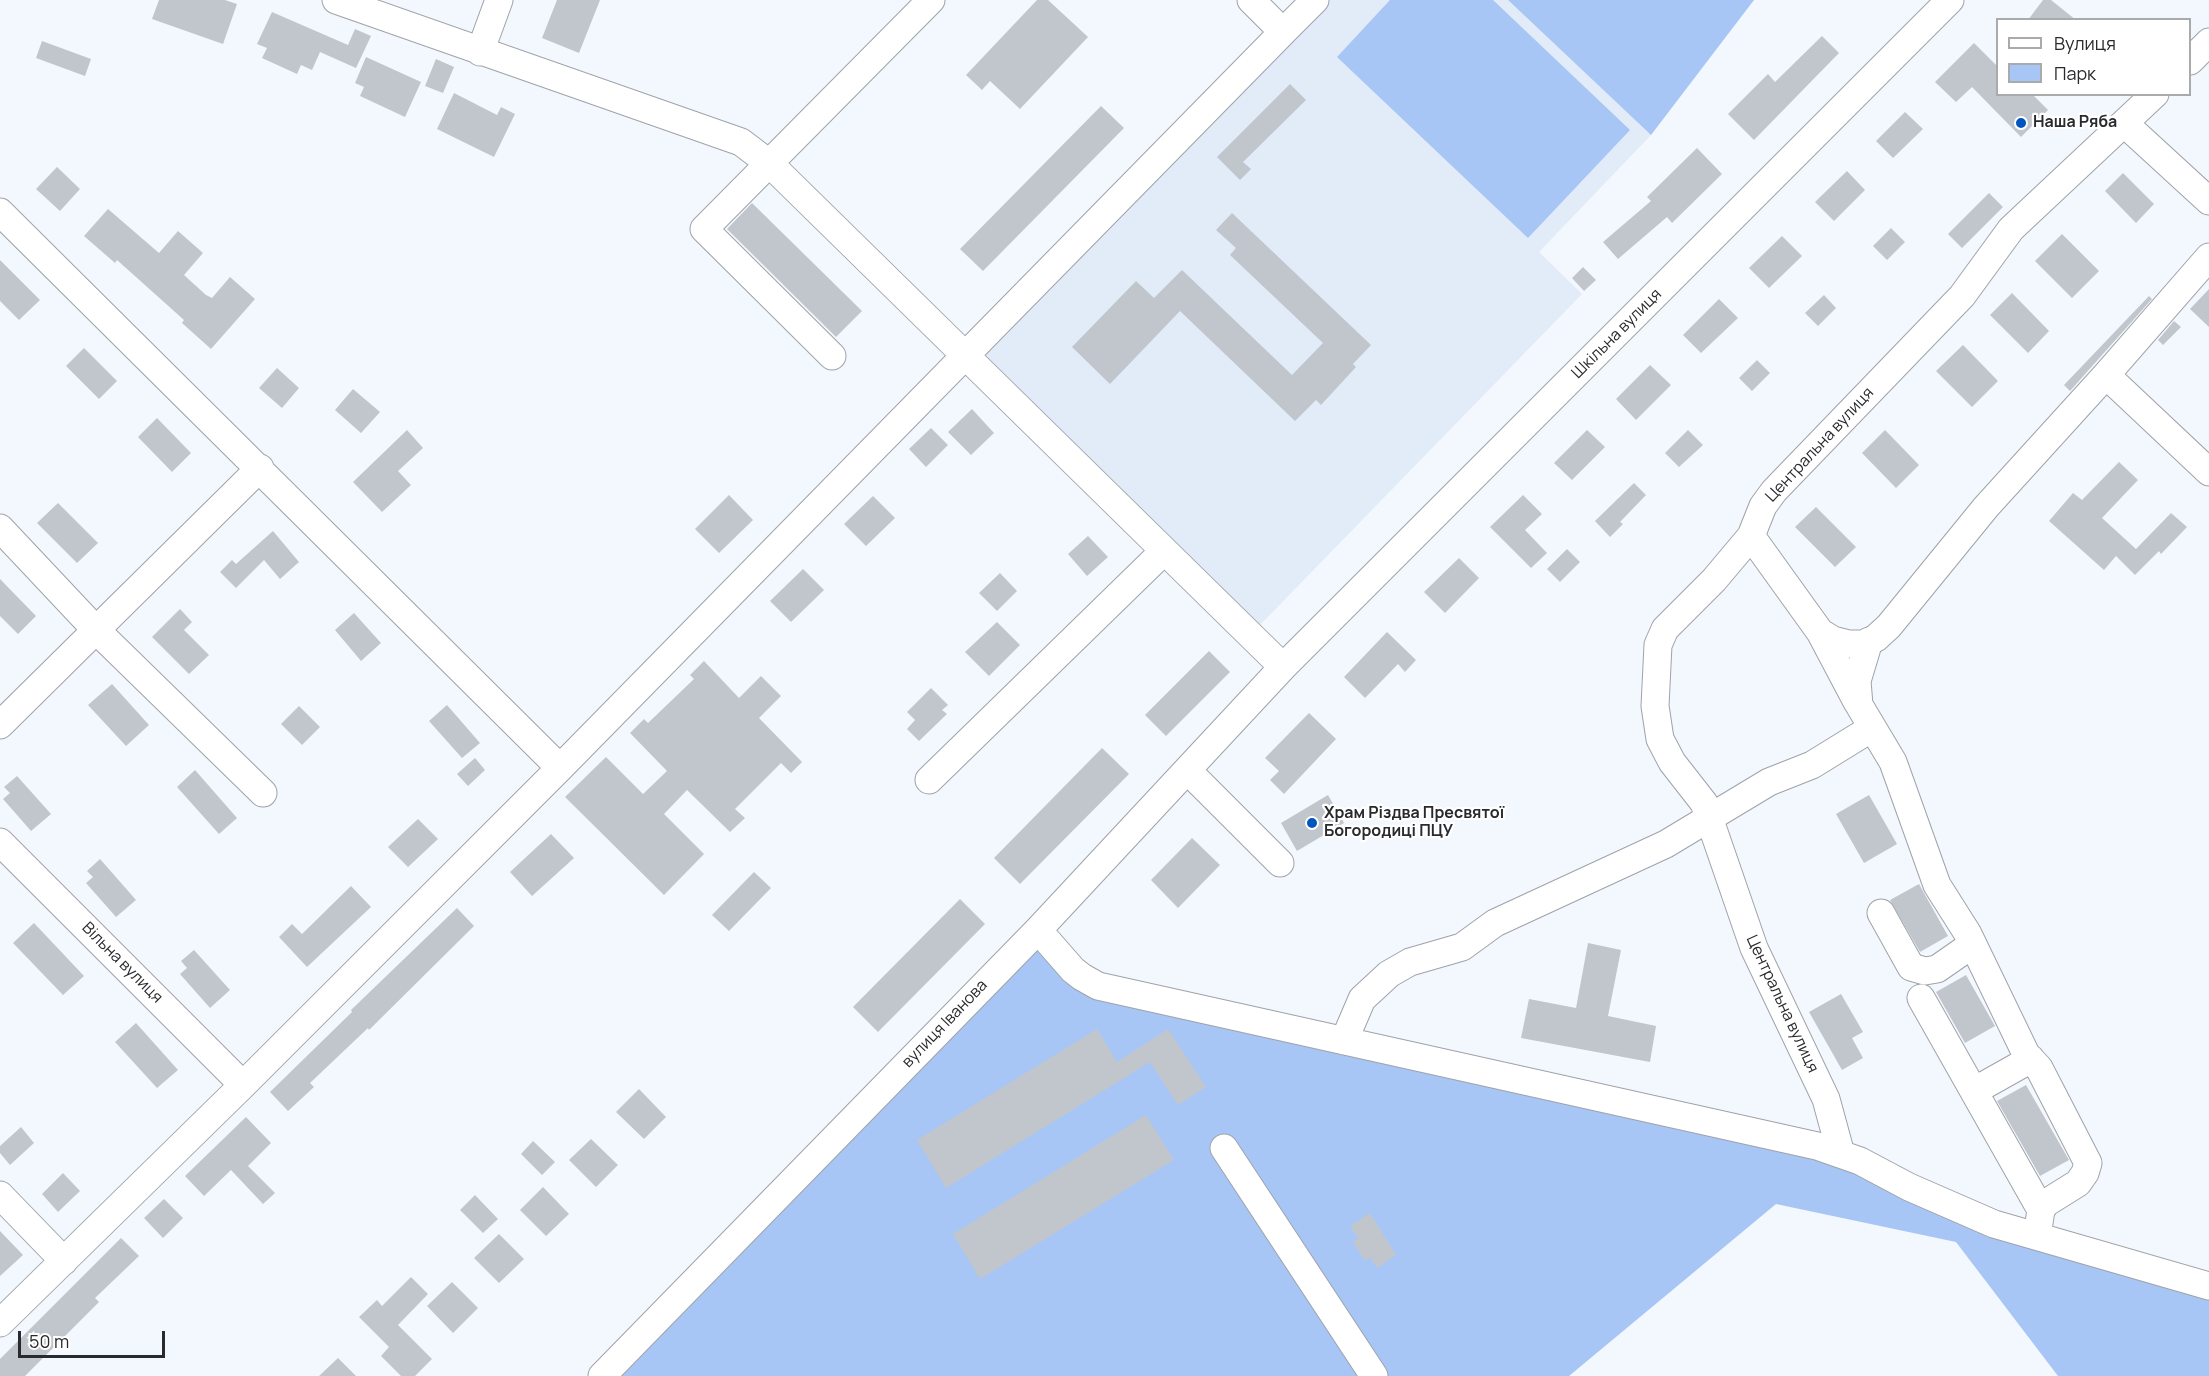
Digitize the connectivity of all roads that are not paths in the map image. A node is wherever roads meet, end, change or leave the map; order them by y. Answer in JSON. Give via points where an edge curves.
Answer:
{"nodes":[{"id":1,"x":336,"y":0,"type":"edge"},
{"id":2,"x":499,"y":0,"type":"edge"},
{"id":3,"x":931,"y":0,"type":"edge"},
{"id":4,"x":1251,"y":0,"type":"edge"},
{"id":5,"x":1315,"y":0,"type":"edge"},
{"id":6,"x":1950,"y":0,"type":"edge"},
{"id":7,"x":1283,"y":32,"type":"junction"},
{"id":8,"x":480,"y":52,"type":"junction"},
{"id":9,"x":2153,"y":96,"type":"edge"},
{"id":10,"x":2125,"y":124,"type":"junction"},
{"id":11,"x":770,"y":164,"type":"junction"},
{"id":12,"x":2209,"y":201,"type":"edge"},
{"id":13,"x":0,"y":212,"type":"edge"},
{"id":14,"x":2209,"y":257,"type":"edge"},
{"id":15,"x":832,"y":356,"type":"dead end"},
{"id":16,"x":964,"y":356,"type":"junction"},
{"id":17,"x":2106,"y":375,"type":"junction"},
{"id":18,"x":260,"y":468,"type":"junction"},
{"id":19,"x":2209,"y":472,"type":"edge"},
{"id":20,"x":0,"y":528,"type":"edge"},
{"id":21,"x":1751,"y":536,"type":"junction"},
{"id":22,"x":1164,"y":551,"type":"junction"},
{"id":23,"x":96,"y":630,"type":"junction"},
{"id":24,"x":1820,"y":632,"type":"junction"},
{"id":25,"x":1869,"y":641,"type":"junction"},
{"id":26,"x":1283,"y":667,"type":"junction"},
{"id":27,"x":1859,"y":705,"type":"junction"},
{"id":28,"x":0,"y":725,"type":"edge"},
{"id":29,"x":1872,"y":728,"type":"junction"},
{"id":30,"x":560,"y":768,"type":"junction"},
{"id":31,"x":1187,"y":770,"type":"junction"},
{"id":32,"x":929,"y":780,"type":"dead end"},
{"id":33,"x":263,"y":793,"type":"dead end"},
{"id":34,"x":1710,"y":819,"type":"junction"},
{"id":35,"x":0,"y":842,"type":"edge"},
{"id":36,"x":1280,"y":863,"type":"dead end"},
{"id":37,"x":1881,"y":913,"type":"dead end"},
{"id":38,"x":1038,"y":930,"type":"junction"},
{"id":39,"x":1973,"y":944,"type":"junction"},
{"id":40,"x":1921,"y":998,"type":"dead end"},
{"id":41,"x":1344,"y":1041,"type":"junction"},
{"id":42,"x":2031,"y":1059,"type":"junction"},
{"id":43,"x":243,"y":1085,"type":"junction"},
{"id":44,"x":1974,"y":1091,"type":"junction"},
{"id":45,"x":1224,"y":1148,"type":"dead end"},
{"id":46,"x":1841,"y":1154,"type":"junction"},
{"id":47,"x":0,"y":1195,"type":"edge"},
{"id":48,"x":2039,"y":1223,"type":"junction"},
{"id":49,"x":64,"y":1261,"type":"junction"},
{"id":50,"x":2209,"y":1286,"type":"edge"},
{"id":51,"x":0,"y":1323,"type":"edge"},
{"id":52,"x":602,"y":1376,"type":"edge"},
{"id":53,"x":1374,"y":1376,"type":"edge"}],
"edges":[{"from":1,"to":8,"type":"street"},
{"from":2,"to":8,"type":"street"},
{"from":3,"to":11,"type":"street"},
{"from":4,"to":7,"type":"street"},
{"from":5,"to":7,"type":"street"},
{"from":6,"to":26,"type":"street","name":"Шкільна вулиця"},
{"from":7,"to":16,"type":"street"},
{"from":8,"to":11,"type":"street","via":[[741,142]]},
{"from":9,"to":10,"type":"street","name":"Центральна вулиця"},
{"from":10,"to":12,"type":"street"},
{"from":10,"to":21,"type":"street","name":"Центральна вулиця","via":[[2011,229],[1962,296],[1774,491]]},
{"from":11,"to":15,"type":"street","via":[[704,229]]},
{"from":11,"to":16,"type":"street"},
{"from":13,"to":18,"type":"street"},
{"from":14,"to":17,"type":"street"},
{"from":16,"to":22,"type":"street"},
{"from":16,"to":30,"type":"street"},
{"from":17,"to":19,"type":"street"},
{"from":17,"to":25,"type":"street","via":[[1986,507],[1889,626]]},
{"from":18,"to":23,"type":"street"},
{"from":18,"to":30,"type":"street"},
{"from":20,"to":23,"type":"street"},
{"from":21,"to":24,"type":"street"},
{"from":21,"to":34,"type":"street","name":"Центральна вулиця","via":[[1665,629],[1658,645],[1655,706],[1660,739],[1672,762],[1704,803]]},
{"from":22,"to":26,"type":"street"},
{"from":22,"to":32,"type":"street"},
{"from":23,"to":28,"type":"street"},
{"from":23,"to":33,"type":"street"},
{"from":24,"to":25,"type":"street","via":[[1849,644]]},
{"from":24,"to":27,"type":"street"},
{"from":25,"to":27,"type":"street","via":[[1857,681]]},
{"from":26,"to":31,"type":"street","name":"вулиця Іванова"},
{"from":27,"to":29,"type":"street"},
{"from":29,"to":34,"type":"street","via":[[1812,765],[1769,782]]},
{"from":29,"to":39,"type":"street","via":[[1893,762],[1937,885]]},
{"from":30,"to":43,"type":"street"},
{"from":31,"to":36,"type":"street"},
{"from":31,"to":38,"type":"street","name":"вулиця Іванова"},
{"from":34,"to":41,"type":"street","via":[[1666,844],[1495,922],[1462,947],[1410,962],[1389,974],[1362,999]]},
{"from":34,"to":46,"type":"street","name":"Центральна вулиця","via":[[1754,948],[1826,1099]]},
{"from":35,"to":43,"type":"street","name":"Вільна вулиця"},
{"from":37,"to":39,"type":"street","via":[[1911,968],[1936,969]]},
{"from":38,"to":41,"type":"street","via":[[1073,970],[1098,986]]},
{"from":38,"to":52,"type":"street","name":"вулиця Іванова"},
{"from":39,"to":42,"type":"street"},
{"from":40,"to":44,"type":"street"},
{"from":41,"to":46,"type":"street"},
{"from":42,"to":44,"type":"street"},
{"from":42,"to":48,"type":"street","via":[[2088,1163],[2078,1183],[2046,1203]]},
{"from":43,"to":49,"type":"street"},
{"from":44,"to":48,"type":"street"},
{"from":45,"to":53,"type":"street"},
{"from":46,"to":48,"type":"street","via":[[1994,1224]]},
{"from":47,"to":49,"type":"street"},
{"from":48,"to":50,"type":"street"},
{"from":49,"to":51,"type":"street"}]}
